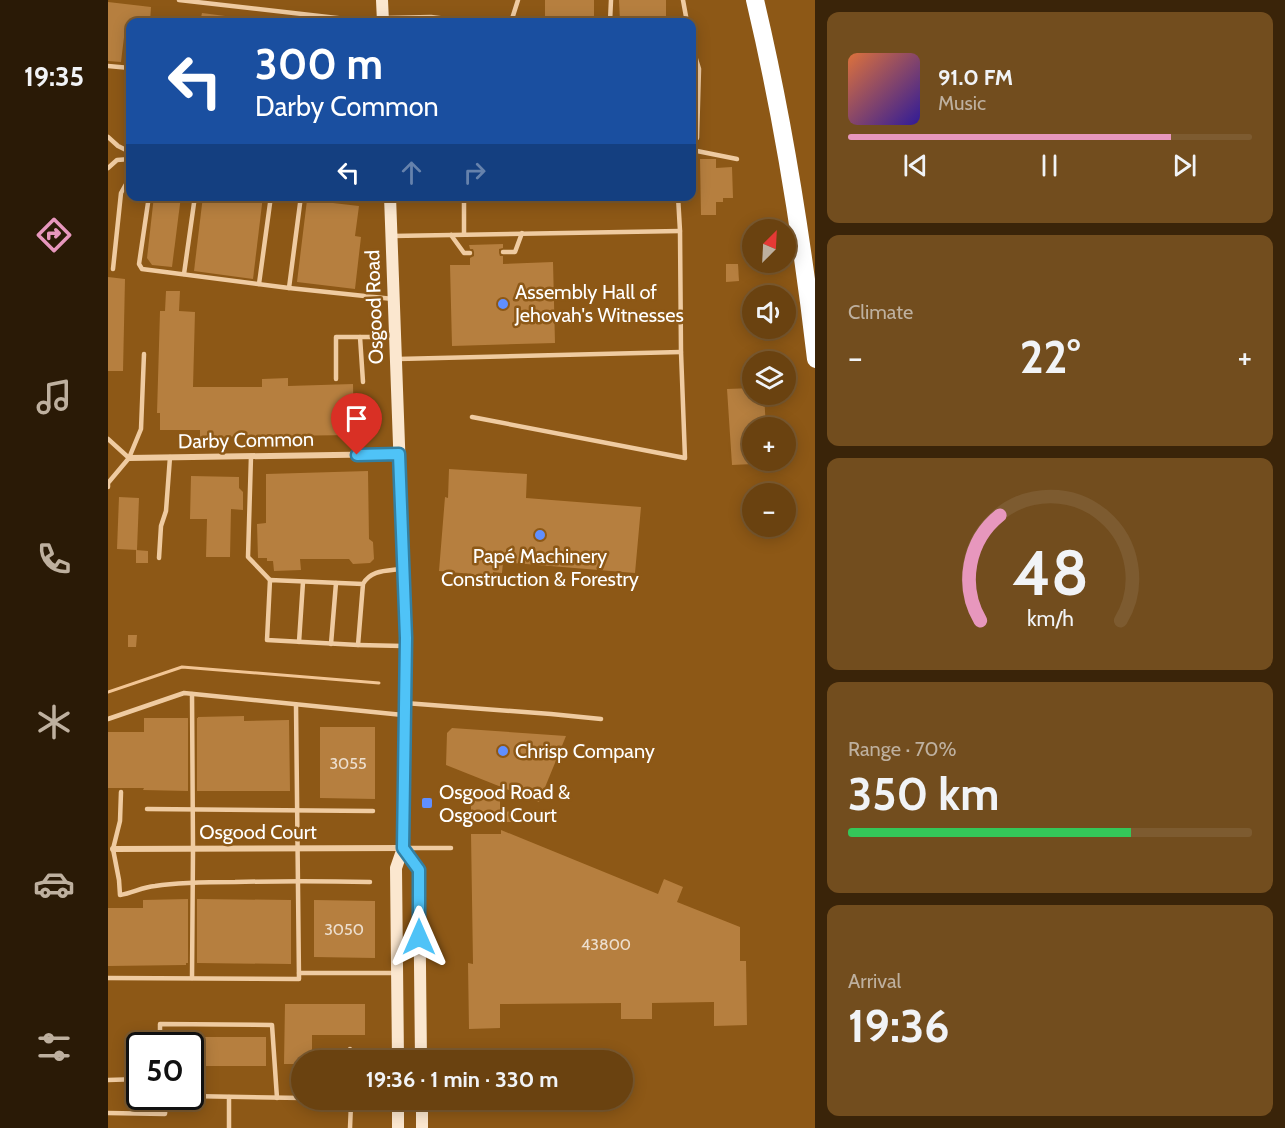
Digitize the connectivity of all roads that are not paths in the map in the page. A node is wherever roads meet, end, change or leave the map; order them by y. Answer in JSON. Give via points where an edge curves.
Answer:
{"nodes":[{"id":1,"x":179,"y":0,"type":"edge"},
{"id":2,"x":382,"y":0,"type":"edge"},
{"id":3,"x":519,"y":0,"type":"edge"},
{"id":4,"x":611,"y":0,"type":"edge"},
{"id":5,"x":683,"y":0,"type":"edge"},
{"id":6,"x":754,"y":0,"type":"edge"},
{"id":7,"x":350,"y":18,"type":"edge"},
{"id":8,"x":379,"y":18,"type":"edge"},
{"id":9,"x":418,"y":18,"type":"edge"},
{"id":10,"x":439,"y":18,"type":"edge"},
{"id":11,"x":512,"y":18,"type":"edge"},
{"id":12,"x":610,"y":18,"type":"edge"},
{"id":13,"x":686,"y":18,"type":"edge"},
{"id":14,"x":696,"y":59,"type":"edge"},
{"id":15,"x":108,"y":66,"type":"edge"},
{"id":16,"x":126,"y":68,"type":"edge"},
{"id":17,"x":108,"y":137,"type":"edge"},
{"id":18,"x":697,"y":138,"type":"dead end"},
{"id":19,"x":126,"y":150,"type":"edge"},
{"id":20,"x":696,"y":151,"type":"edge"},
{"id":21,"x":126,"y":159,"type":"edge"},
{"id":22,"x":737,"y":159,"type":"dead end"},
{"id":23,"x":108,"y":168,"type":"edge"},
{"id":24,"x":126,"y":185,"type":"edge"},
{"id":25,"x":147,"y":201,"type":"edge"},
{"id":26,"x":194,"y":201,"type":"edge"},
{"id":27,"x":270,"y":201,"type":"edge"},
{"id":28,"x":300,"y":201,"type":"edge"},
{"id":29,"x":390,"y":201,"type":"edge"},
{"id":30,"x":464,"y":201,"type":"edge"},
{"id":31,"x":678,"y":201,"type":"edge"},
{"id":32,"x":680,"y":231,"type":"junction"},
{"id":33,"x":522,"y":233,"type":"junction"},
{"id":34,"x":464,"y":234,"type":"junction"},
{"id":35,"x":451,"y":235,"type":"junction"},
{"id":36,"x":392,"y":236,"type":"junction"},
{"id":37,"x":503,"y":252,"type":"dead end"},
{"id":38,"x":470,"y":253,"type":"dead end"},
{"id":39,"x":113,"y":268,"type":"dead end"},
{"id":40,"x":184,"y":274,"type":"junction"},
{"id":41,"x":259,"y":284,"type":"junction"},
{"id":42,"x":289,"y":288,"type":"junction"},
{"id":43,"x":394,"y":299,"type":"junction"},
{"id":44,"x":360,"y":337,"type":"junction"},
{"id":45,"x":395,"y":337,"type":"junction"},
{"id":46,"x":815,"y":351,"type":"edge"},
{"id":47,"x":681,"y":352,"type":"junction"},
{"id":48,"x":144,"y":354,"type":"dead end"},
{"id":49,"x":396,"y":359,"type":"junction"},
{"id":50,"x":336,"y":380,"type":"dead end"},
{"id":51,"x":363,"y":382,"type":"dead end"},
{"id":52,"x":472,"y":417,"type":"dead end"},
{"id":53,"x":108,"y":439,"type":"edge"},
{"id":54,"x":399,"y":454,"type":"junction"},
{"id":55,"x":251,"y":456,"type":"junction"},
{"id":56,"x":170,"y":457,"type":"junction"},
{"id":57,"x":129,"y":458,"type":"junction"},
{"id":58,"x":108,"y":488,"type":"edge"},
{"id":59,"x":159,"y":558,"type":"dead end"},
{"id":60,"x":404,"y":569,"type":"junction"},
{"id":61,"x":270,"y":580,"type":"junction"},
{"id":62,"x":303,"y":582,"type":"junction"},
{"id":63,"x":336,"y":583,"type":"junction"},
{"id":64,"x":363,"y":584,"type":"junction"},
{"id":65,"x":299,"y":642,"type":"junction"},
{"id":66,"x":331,"y":644,"type":"junction"},
{"id":67,"x":358,"y":645,"type":"junction"},
{"id":68,"x":406,"y":646,"type":"junction"},
{"id":69,"x":192,"y":694,"type":"junction"},
{"id":70,"x":296,"y":705,"type":"junction"},
{"id":71,"x":405,"y":709,"type":"junction"},
{"id":72,"x":108,"y":719,"type":"edge"},
{"id":73,"x":601,"y":719,"type":"dead end"},
{"id":74,"x":121,"y":792,"type":"dead end"},
{"id":75,"x":147,"y":808,"type":"dead end"},
{"id":76,"x":193,"y":809,"type":"junction"},
{"id":77,"x":297,"y":810,"type":"junction"},
{"id":78,"x":373,"y":811,"type":"dead end"},
{"id":79,"x":111,"y":848,"type":"edge"},
{"id":80,"x":298,"y":848,"type":"junction"},
{"id":81,"x":403,"y":848,"type":"junction"},
{"id":82,"x":451,"y":848,"type":"dead end"},
{"id":83,"x":194,"y":849,"type":"junction"},
{"id":84,"x":298,"y":880,"type":"junction"},
{"id":85,"x":370,"y":882,"type":"dead end"},
{"id":86,"x":193,"y":883,"type":"junction"},
{"id":87,"x":299,"y":973,"type":"junction"},
{"id":88,"x":397,"y":973,"type":"junction"},
{"id":89,"x":108,"y":978,"type":"edge"},
{"id":90,"x":192,"y":978,"type":"junction"},
{"id":91,"x":160,"y":1032,"type":"edge"},
{"id":92,"x":398,"y":1050,"type":"edge"},
{"id":93,"x":421,"y":1050,"type":"edge"},
{"id":94,"x":126,"y":1079,"type":"edge"},
{"id":95,"x":108,"y":1080,"type":"edge"},
{"id":96,"x":204,"y":1096,"type":"edge"},
{"id":97,"x":229,"y":1097,"type":"junction"},
{"id":98,"x":277,"y":1098,"type":"junction"},
{"id":99,"x":291,"y":1098,"type":"edge"},
{"id":100,"x":165,"y":1110,"type":"edge"},
{"id":101,"x":351,"y":1110,"type":"edge"},
{"id":102,"x":398,"y":1110,"type":"edge"},
{"id":103,"x":422,"y":1110,"type":"edge"},
{"id":104,"x":108,"y":1113,"type":"edge"},
{"id":105,"x":229,"y":1128,"type":"edge"},
{"id":106,"x":350,"y":1128,"type":"edge"},
{"id":107,"x":398,"y":1128,"type":"edge"},
{"id":108,"x":422,"y":1128,"type":"edge"}],
"edges":[{"from":1,"to":7,"type":"lane"},
{"from":2,"to":8,"type":"main road"},
{"from":3,"to":11,"type":"lane"},
{"from":4,"to":12,"type":"lane"},
{"from":5,"to":13,"type":"lane"},
{"from":6,"to":46,"type":"highway","via":[[784,140]]},
{"from":9,"to":10,"type":"lane"},
{"from":14,"to":18,"type":"lane"},
{"from":15,"to":16,"type":"lane"},
{"from":17,"to":19,"type":"lane"},
{"from":20,"to":22,"type":"lane"},
{"from":21,"to":23,"type":"lane","via":[[117,160]]},
{"from":24,"to":39,"type":"lane","via":[[121,194]]},
{"from":25,"to":40,"type":"lane","via":[[139,266]]},
{"from":26,"to":40,"type":"lane"},
{"from":27,"to":41,"type":"lane"},
{"from":28,"to":42,"type":"lane"},
{"from":29,"to":36,"type":"main road","name":"Osgood Road"},
{"from":30,"to":34,"type":"lane"},
{"from":31,"to":32,"type":"lane"},
{"from":32,"to":33,"type":"lane"},
{"from":32,"to":47,"type":"lane"},
{"from":33,"to":34,"type":"lane"},
{"from":33,"to":37,"type":"lane","via":[[515,252]]},
{"from":34,"to":35,"type":"lane"},
{"from":35,"to":36,"type":"lane"},
{"from":35,"to":38,"type":"lane","via":[[464,253]]},
{"from":36,"to":43,"type":"main road","name":"Osgood Road"},
{"from":40,"to":41,"type":"lane"},
{"from":41,"to":42,"type":"lane"},
{"from":42,"to":43,"type":"lane"},
{"from":43,"to":45,"type":"main road","name":"Osgood Road"},
{"from":44,"to":45,"type":"lane"},
{"from":44,"to":50,"type":"lane","via":[[336,337]]},
{"from":44,"to":51,"type":"lane"},
{"from":45,"to":49,"type":"main road","name":"Osgood Road"},
{"from":47,"to":49,"type":"lane"},
{"from":47,"to":52,"type":"lane","via":[[685,458]]},
{"from":48,"to":57,"type":"lane","via":[[141,429]]},
{"from":49,"to":54,"type":"main road","name":"Osgood Road"},
{"from":53,"to":57,"type":"lane"},
{"from":54,"to":55,"type":"street","name":"Darby Common"},
{"from":54,"to":60,"type":"main road","name":"Osgood Road"},
{"from":55,"to":56,"type":"street","name":"Darby Common"},
{"from":55,"to":61,"type":"lane","via":[[248,557]]},
{"from":56,"to":57,"type":"street","name":"Darby Common"},
{"from":56,"to":59,"type":"lane"},
{"from":57,"to":58,"type":"lane"},
{"from":60,"to":64,"type":"lane","via":[[376,572]]},
{"from":60,"to":68,"type":"main road","name":"Osgood Road"},
{"from":61,"to":62,"type":"lane"},
{"from":61,"to":65,"type":"lane","via":[[267,640]]},
{"from":62,"to":63,"type":"lane"},
{"from":62,"to":65,"type":"lane"},
{"from":63,"to":64,"type":"lane"},
{"from":63,"to":66,"type":"lane"},
{"from":64,"to":67,"type":"lane"},
{"from":65,"to":66,"type":"lane"},
{"from":66,"to":67,"type":"lane"},
{"from":67,"to":68,"type":"lane"},
{"from":68,"to":71,"type":"main road","name":"Osgood Road"},
{"from":69,"to":70,"type":"lane"},
{"from":69,"to":72,"type":"lane","via":[[183,693]]},
{"from":69,"to":76,"type":"lane"},
{"from":70,"to":71,"type":"lane"},
{"from":70,"to":77,"type":"lane"},
{"from":71,"to":73,"type":"lane"},
{"from":71,"to":81,"type":"main road","name":"Osgood Road"},
{"from":74,"to":79,"type":"lane","via":[[120,821]]},
{"from":75,"to":76,"type":"lane"},
{"from":76,"to":77,"type":"lane"},
{"from":76,"to":83,"type":"lane"},
{"from":77,"to":78,"type":"lane"},
{"from":77,"to":80,"type":"lane"},
{"from":79,"to":83,"type":"street","name":"Osgood Court"},
{"from":79,"to":86,"type":"lane","via":[[120,895],[156,885]]},
{"from":80,"to":81,"type":"street","name":"Osgood Court"},
{"from":80,"to":83,"type":"street","name":"Osgood Court"},
{"from":80,"to":84,"type":"lane"},
{"from":81,"to":82,"type":"lane"},
{"from":81,"to":88,"type":"main road","name":"Osgood Road","via":[[396,868]]},
{"from":81,"to":93,"type":"main road","via":[[419,870]]},
{"from":83,"to":86,"type":"lane"},
{"from":84,"to":85,"type":"lane"},
{"from":84,"to":86,"type":"lane"},
{"from":84,"to":87,"type":"lane"},
{"from":86,"to":90,"type":"lane"},
{"from":87,"to":88,"type":"lane"},
{"from":87,"to":90,"type":"lane","via":[[299,979]]},
{"from":88,"to":92,"type":"main road","name":"Osgood Road"},
{"from":89,"to":90,"type":"lane"},
{"from":91,"to":98,"type":"lane","via":[[160,1024],[272,1025]]},
{"from":94,"to":95,"type":"lane"},
{"from":96,"to":97,"type":"lane"},
{"from":97,"to":98,"type":"lane"},
{"from":97,"to":105,"type":"lane"},
{"from":98,"to":99,"type":"lane"},
{"from":100,"to":104,"type":"lane","via":[[165,1114]]},
{"from":101,"to":106,"type":"lane"},
{"from":102,"to":107,"type":"main road"},
{"from":103,"to":108,"type":"main road"}]}
